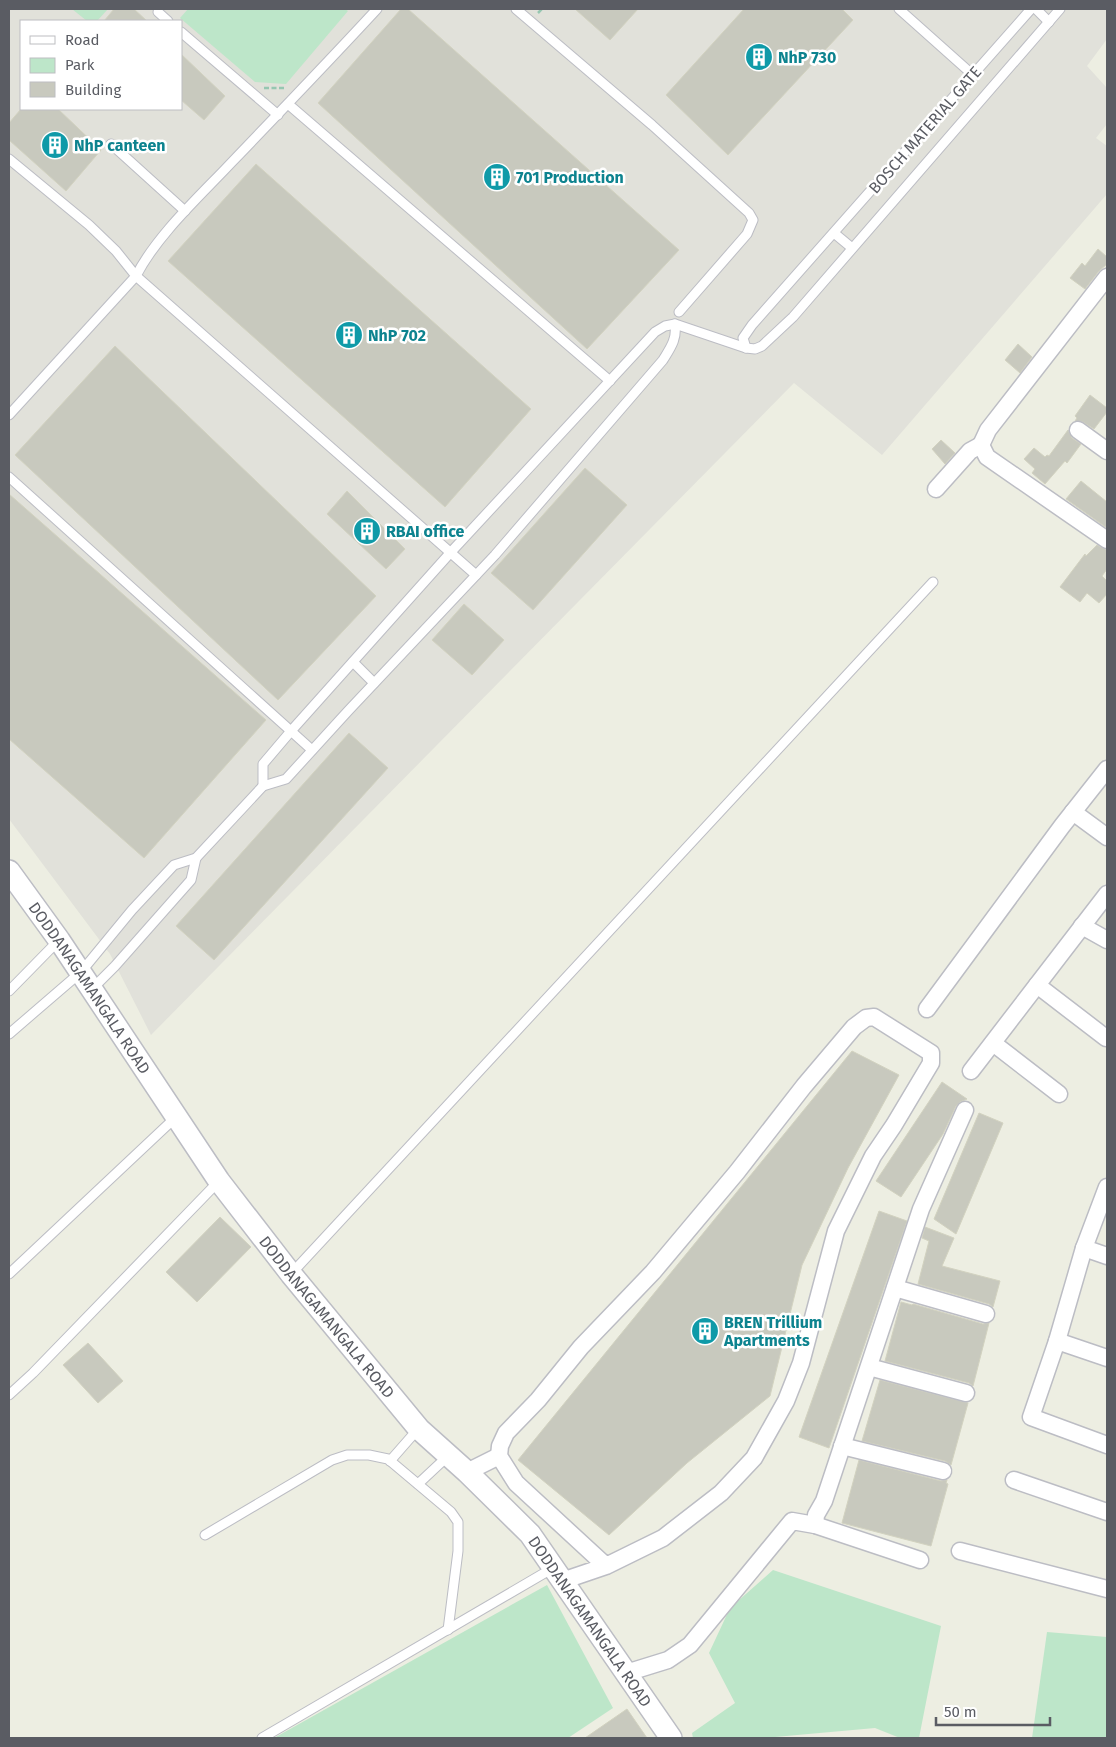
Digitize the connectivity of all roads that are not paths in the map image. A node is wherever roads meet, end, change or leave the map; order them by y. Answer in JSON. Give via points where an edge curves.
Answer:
{"nodes":[{"id":1,"x":377,"y":9,"type":"edge"},
{"id":2,"x":516,"y":9,"type":"edge"},
{"id":3,"x":899,"y":9,"type":"edge"},
{"id":4,"x":1031,"y":9,"type":"edge"},
{"id":5,"x":1036,"y":9,"type":"edge"},
{"id":6,"x":1060,"y":9,"type":"edge"},
{"id":7,"x":158,"y":12,"type":"dead end"},
{"id":8,"x":167,"y":20,"type":"edge"},
{"id":9,"x":1049,"y":22,"type":"junction"},
{"id":10,"x":182,"y":33,"type":"edge"},
{"id":11,"x":973,"y":75,"type":"junction"},
{"id":12,"x":288,"y":104,"type":"junction"},
{"id":13,"x":278,"y":115,"type":"junction"},
{"id":14,"x":111,"y":144,"type":"dead end"},
{"id":15,"x":9,"y":159,"type":"edge"},
{"id":16,"x":185,"y":211,"type":"junction"},
{"id":17,"x":834,"y":233,"type":"junction"},
{"id":18,"x":852,"y":248,"type":"junction"},
{"id":19,"x":136,"y":276,"type":"junction"},
{"id":20,"x":1107,"y":276,"type":"edge"},
{"id":21,"x":679,"y":312,"type":"dead end"},
{"id":22,"x":675,"y":324,"type":"junction"},
{"id":23,"x":746,"y":348,"type":"junction"},
{"id":24,"x":610,"y":381,"type":"junction"},
{"id":25,"x":9,"y":415,"type":"edge"},
{"id":26,"x":1078,"y":430,"type":"dead end"},
{"id":27,"x":980,"y":445,"type":"junction"},
{"id":28,"x":1107,"y":451,"type":"edge"},
{"id":29,"x":9,"y":476,"type":"edge"},
{"id":30,"x":936,"y":489,"type":"dead end"},
{"id":31,"x":1107,"y":540,"type":"edge"},
{"id":32,"x":451,"y":552,"type":"junction"},
{"id":33,"x":476,"y":575,"type":"junction"},
{"id":34,"x":932,"y":582,"type":"dead end"},
{"id":35,"x":353,"y":662,"type":"junction"},
{"id":36,"x":374,"y":683,"type":"junction"},
{"id":37,"x":291,"y":731,"type":"junction"},
{"id":38,"x":312,"y":750,"type":"junction"},
{"id":39,"x":1107,"y":769,"type":"edge"},
{"id":40,"x":263,"y":786,"type":"junction"},
{"id":41,"x":1073,"y":812,"type":"junction"},
{"id":42,"x":1107,"y":837,"type":"edge"},
{"id":43,"x":196,"y":858,"type":"junction"},
{"id":44,"x":9,"y":871,"type":"edge"},
{"id":45,"x":1107,"y":894,"type":"edge"},
{"id":46,"x":1082,"y":926,"type":"junction"},
{"id":47,"x":60,"y":940,"type":"junction"},
{"id":48,"x":1107,"y":940,"type":"edge"},
{"id":49,"x":81,"y":972,"type":"junction"},
{"id":50,"x":1037,"y":985,"type":"junction"},
{"id":51,"x":92,"y":989,"type":"junction"},
{"id":52,"x":9,"y":991,"type":"edge"},
{"id":53,"x":926,"y":1009,"type":"dead end"},
{"id":54,"x":9,"y":1034,"type":"edge"},
{"id":55,"x":1106,"y":1038,"type":"dead end"},
{"id":56,"x":993,"y":1043,"type":"junction"},
{"id":57,"x":971,"y":1071,"type":"dead end"},
{"id":58,"x":1059,"y":1094,"type":"dead end"},
{"id":59,"x":965,"y":1110,"type":"dead end"},
{"id":60,"x":176,"y":1117,"type":"junction"},
{"id":61,"x":219,"y":1181,"type":"junction"},
{"id":62,"x":1107,"y":1187,"type":"edge"},
{"id":63,"x":1084,"y":1248,"type":"junction"},
{"id":64,"x":1107,"y":1256,"type":"edge"},
{"id":65,"x":9,"y":1274,"type":"edge"},
{"id":66,"x":291,"y":1274,"type":"junction"},
{"id":67,"x":895,"y":1288,"type":"junction"},
{"id":68,"x":986,"y":1314,"type":"dead end"},
{"id":69,"x":1057,"y":1341,"type":"junction"},
{"id":70,"x":1107,"y":1358,"type":"edge"},
{"id":71,"x":869,"y":1367,"type":"junction"},
{"id":72,"x":966,"y":1393,"type":"dead end"},
{"id":73,"x":9,"y":1395,"type":"edge"},
{"id":74,"x":419,"y":1428,"type":"junction"},
{"id":75,"x":1107,"y":1444,"type":"edge"},
{"id":76,"x":842,"y":1446,"type":"junction"},
{"id":77,"x":448,"y":1455,"type":"junction"},
{"id":78,"x":499,"y":1456,"type":"junction"},
{"id":79,"x":390,"y":1461,"type":"junction"},
{"id":80,"x":943,"y":1471,"type":"dead end"},
{"id":81,"x":467,"y":1472,"type":"junction"},
{"id":82,"x":1014,"y":1480,"type":"dead end"},
{"id":83,"x":418,"y":1484,"type":"junction"},
{"id":84,"x":1107,"y":1512,"type":"edge"},
{"id":85,"x":815,"y":1524,"type":"junction"},
{"id":86,"x":205,"y":1536,"type":"dead end"},
{"id":87,"x":960,"y":1550,"type":"dead end"},
{"id":88,"x":920,"y":1560,"type":"dead end"},
{"id":89,"x":606,"y":1566,"type":"junction"},
{"id":90,"x":558,"y":1574,"type":"junction"},
{"id":91,"x":1107,"y":1589,"type":"edge"},
{"id":92,"x":448,"y":1630,"type":"junction"},
{"id":93,"x":626,"y":1673,"type":"junction"},
{"id":94,"x":262,"y":1738,"type":"edge"},
{"id":95,"x":671,"y":1738,"type":"edge"}],
"edges":[{"from":1,"to":12,"type":"lane"},
{"from":2,"to":21,"type":"lane","via":[[652,125],[753,220],[747,234]]},
{"from":3,"to":11,"type":"lane"},
{"from":4,"to":11,"type":"lane","name":"BOSCH MATERIAL GATE"},
{"from":5,"to":9,"type":"lane"},
{"from":6,"to":9,"type":"lane"},
{"from":7,"to":8,"type":"lane"},
{"from":9,"to":18,"type":"lane"},
{"from":10,"to":13,"type":"lane"},
{"from":11,"to":17,"type":"lane","name":"BOSCH MATERIAL GATE"},
{"from":12,"to":13,"type":"lane"},
{"from":12,"to":24,"type":"lane"},
{"from":13,"to":16,"type":"lane"},
{"from":14,"to":16,"type":"lane"},
{"from":15,"to":19,"type":"lane","via":[[89,225]]},
{"from":16,"to":19,"type":"lane","via":[[151,251]]},
{"from":17,"to":18,"type":"lane"},
{"from":17,"to":23,"type":"lane","name":"BOSCH MATERIAL GATE","via":[[752,325],[743,338]]},
{"from":18,"to":23,"type":"lane","via":[[762,346]]},
{"from":19,"to":25,"type":"lane"},
{"from":19,"to":32,"type":"lane"},
{"from":20,"to":27,"type":"street","via":[[988,430]]},
{"from":22,"to":23,"type":"lane"},
{"from":22,"to":24,"type":"lane","via":[[655,332]]},
{"from":22,"to":33,"type":"lane","via":[[673,345],[662,360]]},
{"from":24,"to":32,"type":"lane"},
{"from":26,"to":28,"type":"street"},
{"from":27,"to":30,"type":"street","via":[[970,451]]},
{"from":27,"to":31,"type":"street","via":[[987,457]]},
{"from":29,"to":37,"type":"lane"},
{"from":32,"to":33,"type":"lane"},
{"from":32,"to":35,"type":"lane"},
{"from":33,"to":36,"type":"lane"},
{"from":34,"to":66,"type":"lane"},
{"from":35,"to":36,"type":"lane"},
{"from":35,"to":37,"type":"lane"},
{"from":36,"to":38,"type":"lane"},
{"from":37,"to":38,"type":"lane"},
{"from":37,"to":40,"type":"lane","via":[[263,764]]},
{"from":38,"to":40,"type":"lane","via":[[286,780]]},
{"from":39,"to":41,"type":"street"},
{"from":40,"to":43,"type":"lane"},
{"from":41,"to":42,"type":"street"},
{"from":41,"to":53,"type":"street"},
{"from":43,"to":49,"type":"lane","via":[[174,865]]},
{"from":43,"to":51,"type":"lane","via":[[191,880]]},
{"from":44,"to":47,"type":"street","name":"DODDANAGAMANGALA ROAD"},
{"from":45,"to":46,"type":"street"},
{"from":46,"to":48,"type":"street"},
{"from":46,"to":50,"type":"street"},
{"from":47,"to":49,"type":"street","name":"DODDANAGAMANGALA ROAD"},
{"from":47,"to":52,"type":"lane"},
{"from":49,"to":51,"type":"street","name":"DODDANAGAMANGALA ROAD"},
{"from":49,"to":54,"type":"lane"},
{"from":50,"to":55,"type":"street"},
{"from":50,"to":56,"type":"street"},
{"from":51,"to":60,"type":"street","name":"DODDANAGAMANGALA ROAD"},
{"from":56,"to":57,"type":"street"},
{"from":56,"to":58,"type":"street"},
{"from":59,"to":67,"type":"street","via":[[921,1209]]},
{"from":60,"to":61,"type":"street","name":"DODDANAGAMANGALA ROAD"},
{"from":60,"to":65,"type":"lane"},
{"from":61,"to":66,"type":"street","name":"DODDANAGAMANGALA ROAD"},
{"from":61,"to":73,"type":"lane"},
{"from":62,"to":63,"type":"street"},
{"from":63,"to":64,"type":"street"},
{"from":63,"to":69,"type":"street"},
{"from":66,"to":74,"type":"street","name":"DODDANAGAMANGALA ROAD"},
{"from":67,"to":68,"type":"street"},
{"from":67,"to":71,"type":"street"},
{"from":69,"to":70,"type":"street"},
{"from":69,"to":75,"type":"street","via":[[1031,1417]]},
{"from":71,"to":72,"type":"street"},
{"from":71,"to":76,"type":"street"},
{"from":74,"to":77,"type":"street","name":"DODDANAGAMANGALA ROAD"},
{"from":74,"to":79,"type":"lane"},
{"from":76,"to":80,"type":"street"},
{"from":76,"to":85,"type":"street"},
{"from":77,"to":81,"type":"street","name":"DODDANAGAMANGALA ROAD"},
{"from":77,"to":83,"type":"lane"},
{"from":78,"to":81,"type":"street"},
{"from":78,"to":89,"type":"street","via":[[516,1483]]},
{"from":78,"to":89,"type":"street","via":[[506,1433],[581,1347],[653,1272],[854,1027],[866,1018],[874,1017],[931,1053],[931,1062],[873,1156],[836,1231],[801,1363],[786,1401],[754,1458],[721,1493],[663,1538]]},
{"from":79,"to":83,"type":"lane"},
{"from":79,"to":86,"type":"lane","via":[[369,1455],[347,1454],[332,1460]]},
{"from":81,"to":90,"type":"street","name":"DODDANAGAMANGALA ROAD","via":[[530,1534]]},
{"from":82,"to":84,"type":"street"},
{"from":83,"to":92,"type":"lane","via":[[458,1522],[458,1551]]},
{"from":85,"to":88,"type":"street"},
{"from":85,"to":93,"type":"street","via":[[792,1521],[690,1645],[668,1660]]},
{"from":87,"to":91,"type":"street"},
{"from":89,"to":90,"type":"street"},
{"from":90,"to":92,"type":"lane"},
{"from":90,"to":93,"type":"street","name":"DODDANAGAMANGALA ROAD"},
{"from":92,"to":94,"type":"lane"},
{"from":93,"to":95,"type":"street","name":"DODDANAGAMANGALA ROAD"}]}
